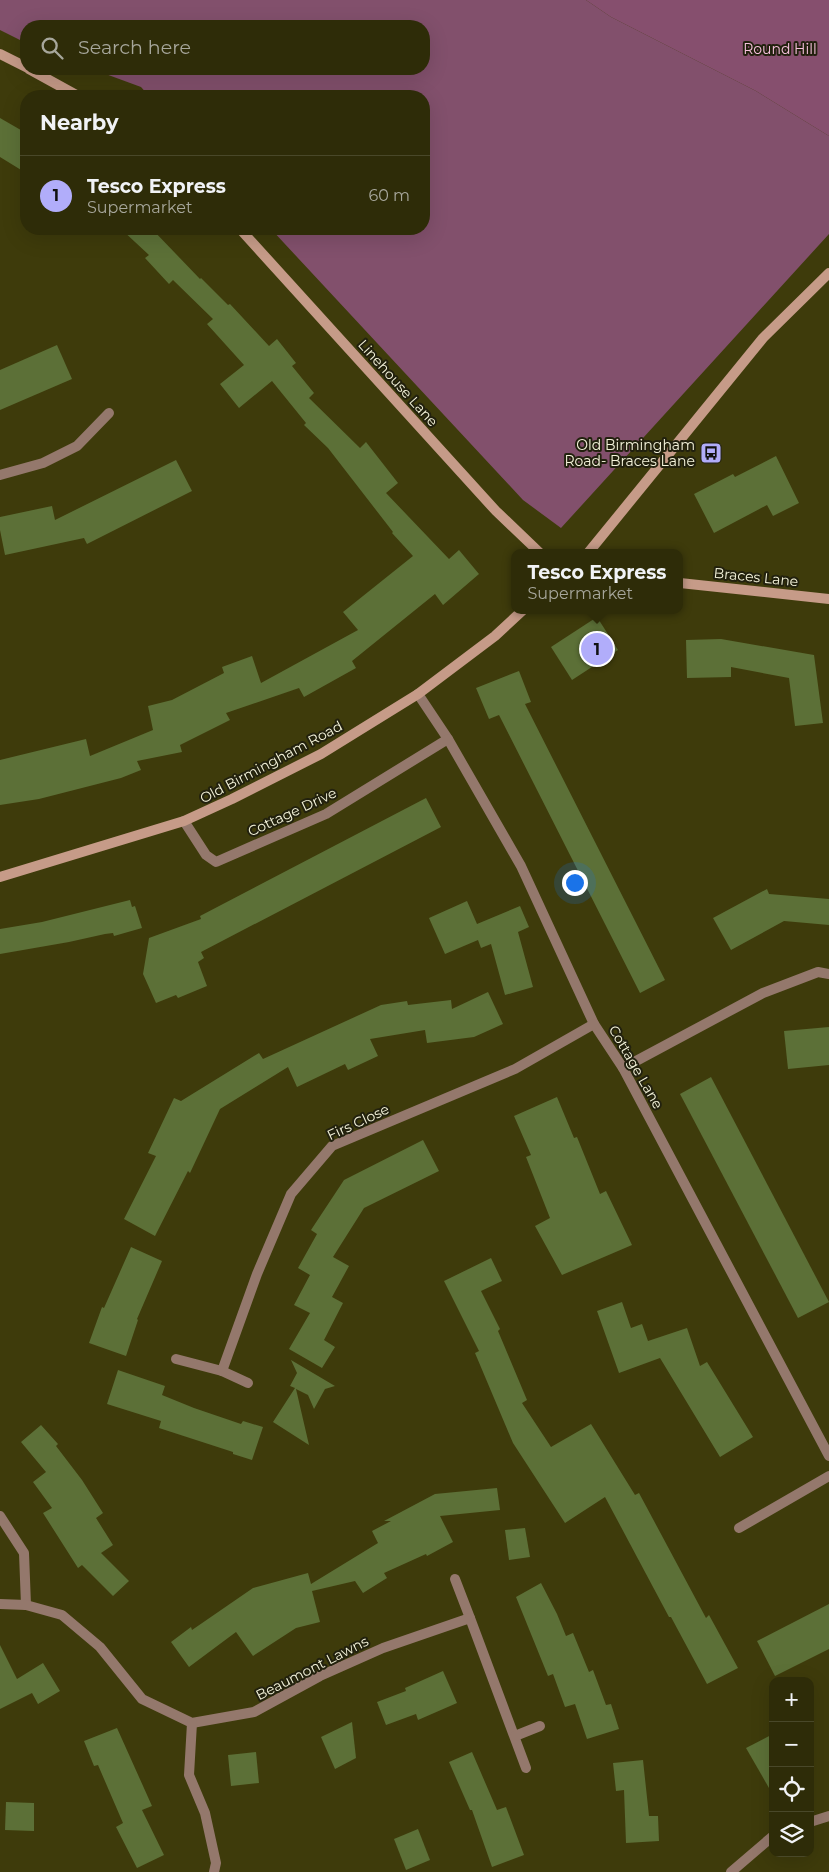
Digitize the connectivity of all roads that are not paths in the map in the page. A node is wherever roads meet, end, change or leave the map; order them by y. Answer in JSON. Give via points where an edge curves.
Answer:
{"nodes":[{"id":1,"x":0,"y":54,"type":"edge"},
{"id":2,"x":20,"y":64,"type":"edge"},
{"id":3,"x":40,"y":75,"type":"edge"},
{"id":4,"x":67,"y":90,"type":"edge"},
{"id":5,"x":245,"y":235,"type":"edge"},
{"id":6,"x":829,"y":273,"type":"edge"},
{"id":7,"x":109,"y":413,"type":"dead end"},
{"id":8,"x":0,"y":475,"type":"edge"},
{"id":9,"x":536,"y":549,"type":"edge"},
{"id":10,"x":591,"y":549,"type":"edge"},
{"id":11,"x":683,"y":583,"type":"edge"},
{"id":12,"x":829,"y":599,"type":"edge"},
{"id":13,"x":520,"y":614,"type":"edge"},
{"id":14,"x":418,"y":694,"type":"junction"},
{"id":15,"x":448,"y":739,"type":"junction"},
{"id":16,"x":184,"y":821,"type":"junction"},
{"id":17,"x":0,"y":877,"type":"edge"},
{"id":18,"x":829,"y":974,"type":"edge"},
{"id":19,"x":594,"y":1024,"type":"junction"},
{"id":20,"x":623,"y":1068,"type":"junction"},
{"id":21,"x":176,"y":1359,"type":"dead end"},
{"id":22,"x":222,"y":1371,"type":"junction"},
{"id":23,"x":248,"y":1383,"type":"dead end"},
{"id":24,"x":829,"y":1456,"type":"edge"},
{"id":25,"x":829,"y":1476,"type":"edge"},
{"id":26,"x":0,"y":1516,"type":"edge"},
{"id":27,"x":739,"y":1528,"type":"dead end"},
{"id":28,"x":455,"y":1579,"type":"dead end"},
{"id":29,"x":0,"y":1604,"type":"edge"},
{"id":30,"x":26,"y":1605,"type":"junction"},
{"id":31,"x":470,"y":1618,"type":"junction"},
{"id":32,"x":192,"y":1723,"type":"junction"},
{"id":33,"x":540,"y":1726,"type":"dead end"},
{"id":34,"x":514,"y":1736,"type":"junction"},
{"id":35,"x":526,"y":1768,"type":"dead end"},
{"id":36,"x":829,"y":1816,"type":"edge"},
{"id":37,"x":814,"y":1821,"type":"edge"},
{"id":38,"x":769,"y":1839,"type":"edge"},
{"id":39,"x":214,"y":1872,"type":"edge"},
{"id":40,"x":731,"y":1872,"type":"edge"}],
"edges":[{"from":1,"to":2,"type":"main road"},
{"from":3,"to":4,"type":"main road"},
{"from":5,"to":9,"type":"main road","name":"Linehouse Lane","via":[[496,511]]},
{"from":6,"to":10,"type":"main road","via":[[763,338]]},
{"from":7,"to":8,"type":"street","via":[[77,446],[43,463]]},
{"from":11,"to":12,"type":"main road","name":"Braces Lane"},
{"from":13,"to":14,"type":"main road","name":"Old Birmingham Road"},
{"from":14,"to":15,"type":"street","name":"Cottage Lane"},
{"from":14,"to":16,"type":"main road","name":"Old Birmingham Road","via":[[321,754]]},
{"from":15,"to":16,"type":"street","name":"Cottage Drive","via":[[326,814],[216,862],[206,855]]},
{"from":15,"to":19,"type":"street","name":"Cottage Lane","via":[[521,866]]},
{"from":16,"to":17,"type":"main road","name":"Old Birmingham Road"},
{"from":18,"to":20,"type":"street","via":[[818,972],[763,993]]},
{"from":19,"to":20,"type":"street","name":"Cottage Lane"},
{"from":19,"to":22,"type":"street","name":"Firs Close","via":[[515,1069],[332,1146],[291,1194],[256,1274]]},
{"from":20,"to":24,"type":"street","name":"Cottage Lane"},
{"from":21,"to":22,"type":"street"},
{"from":22,"to":23,"type":"street"},
{"from":25,"to":27,"type":"street"},
{"from":26,"to":30,"type":"street","via":[[24,1553]]},
{"from":28,"to":31,"type":"street"},
{"from":29,"to":30,"type":"street"},
{"from":30,"to":32,"type":"street","via":[[62,1615],[100,1647],[142,1699]]},
{"from":31,"to":32,"type":"street","name":"Beaumont Lawns","via":[[383,1648],[320,1676],[254,1712]]},
{"from":31,"to":34,"type":"street"},
{"from":32,"to":39,"type":"street","via":[[189,1775],[205,1813],[216,1863]]},
{"from":33,"to":34,"type":"street"},
{"from":34,"to":35,"type":"street"},
{"from":36,"to":37,"type":"street"},
{"from":38,"to":40,"type":"street"}]}
